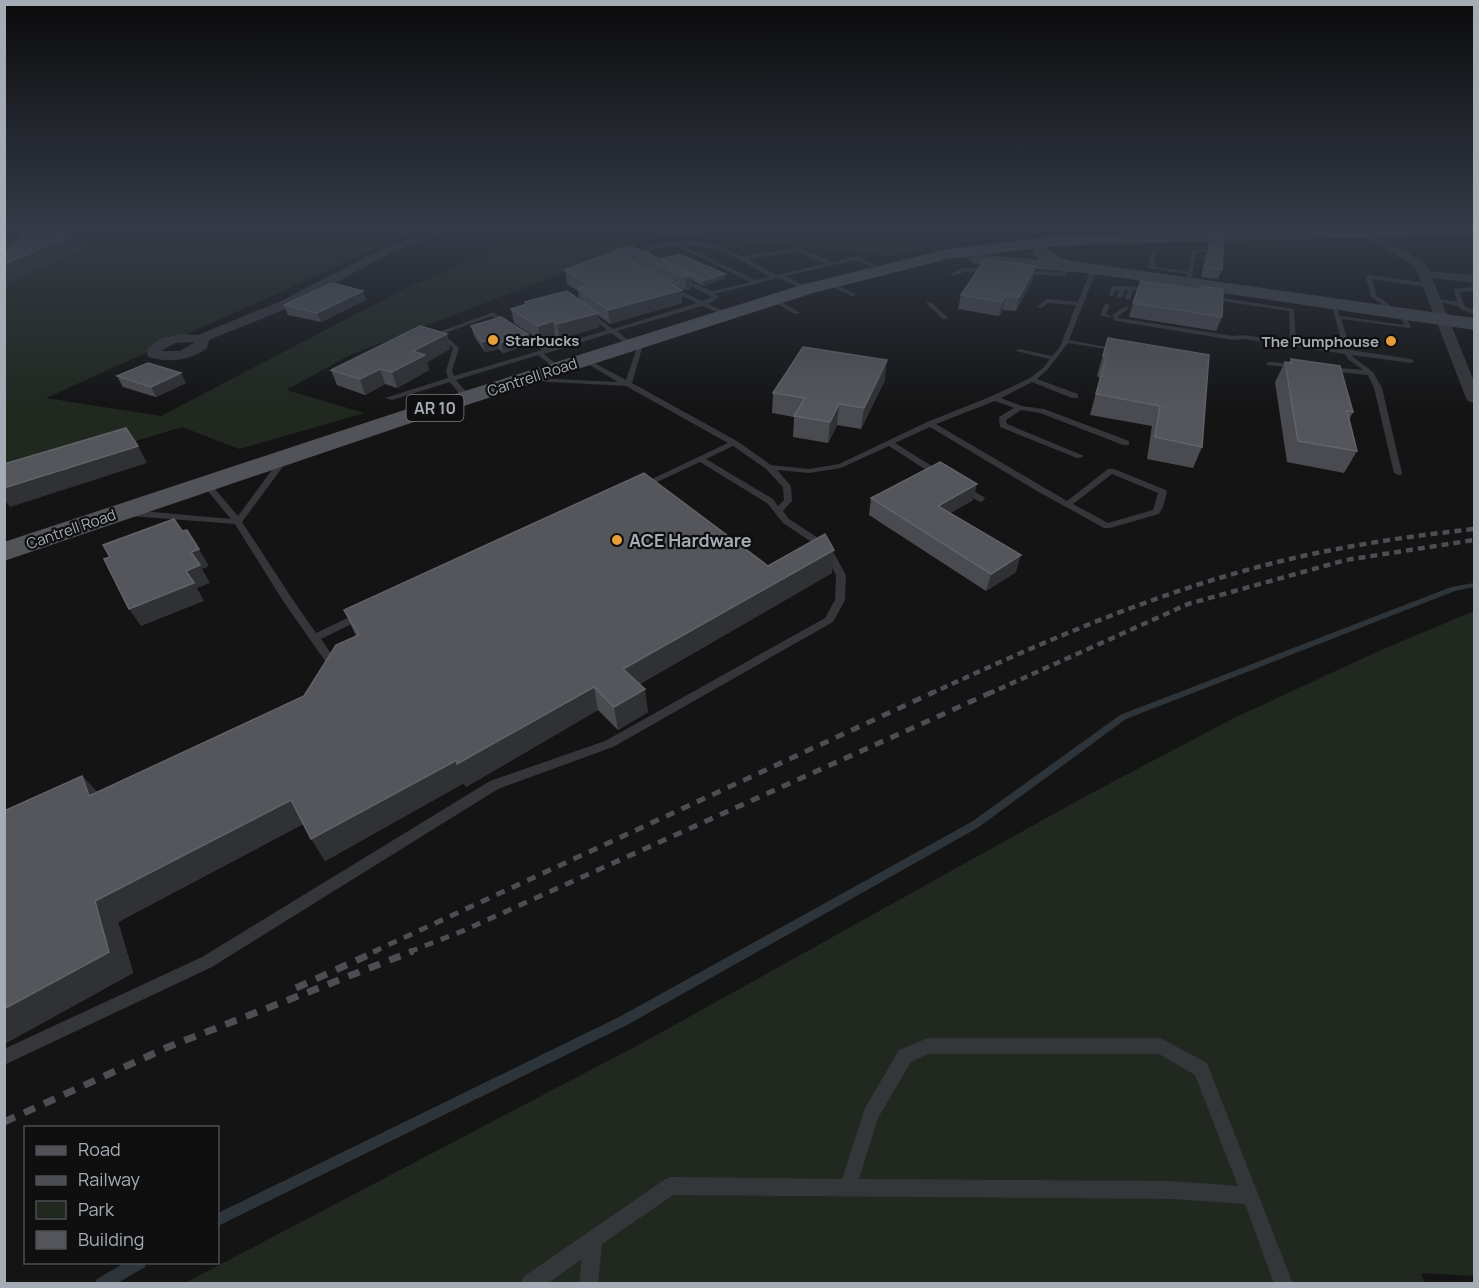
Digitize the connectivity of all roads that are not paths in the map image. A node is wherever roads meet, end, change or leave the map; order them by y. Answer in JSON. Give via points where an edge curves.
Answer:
{"nodes":[{"id":1,"x":318,"y":287,"type":"edge"},
{"id":2,"x":667,"y":287,"type":"edge"},
{"id":3,"x":699,"y":287,"type":"edge"},
{"id":4,"x":732,"y":287,"type":"edge"},
{"id":5,"x":802,"y":287,"type":"edge"},
{"id":6,"x":814,"y":287,"type":"edge"},
{"id":7,"x":837,"y":287,"type":"edge"},
{"id":8,"x":1087,"y":287,"type":"edge"},
{"id":9,"x":1148,"y":287,"type":"edge"},
{"id":10,"x":1231,"y":287,"type":"edge"},
{"id":11,"x":1372,"y":287,"type":"edge"},
{"id":12,"x":1430,"y":287,"type":"edge"},
{"id":13,"x":1463,"y":287,"type":"edge"},
{"id":14,"x":1123,"y":288,"type":"junction"},
{"id":15,"x":1131,"y":288,"type":"junction"},
{"id":16,"x":807,"y":289,"type":"junction"},
{"id":17,"x":711,"y":293,"type":"junction"},
{"id":18,"x":853,"y":295,"type":"dead end"},
{"id":19,"x":1111,"y":295,"type":"dead end"},
{"id":20,"x":1120,"y":297,"type":"dead end"},
{"id":21,"x":1204,"y":297,"type":"edge"},
{"id":22,"x":1128,"y":298,"type":"dead end"},
{"id":23,"x":774,"y":300,"type":"junction"},
{"id":24,"x":1434,"y":300,"type":"junction"},
{"id":25,"x":701,"y":303,"type":"junction"},
{"id":26,"x":929,"y":303,"type":"dead end"},
{"id":27,"x":1080,"y":304,"type":"junction"},
{"id":28,"x":1460,"y":304,"type":"junction"},
{"id":29,"x":577,"y":305,"type":"edge"},
{"id":30,"x":1107,"y":305,"type":"dead end"},
{"id":31,"x":1116,"y":306,"type":"dead end"},
{"id":32,"x":1040,"y":307,"type":"dead end"},
{"id":33,"x":1126,"y":308,"type":"dead end"},
{"id":34,"x":1335,"y":310,"type":"junction"},
{"id":35,"x":1395,"y":312,"type":"junction"},
{"id":36,"x":1474,"y":312,"type":"edge"},
{"id":37,"x":797,"y":313,"type":"dead end"},
{"id":38,"x":728,"y":315,"type":"junction"},
{"id":39,"x":945,"y":318,"type":"dead end"},
{"id":40,"x":1112,"y":318,"type":"junction"},
{"id":41,"x":1442,"y":319,"type":"junction"},
{"id":42,"x":1474,"y":324,"type":"edge"},
{"id":43,"x":612,"y":331,"type":"junction"},
{"id":44,"x":200,"y":339,"type":"dead end"},
{"id":45,"x":1066,"y":341,"type":"junction"},
{"id":46,"x":636,"y":344,"type":"junction"},
{"id":47,"x":1293,"y":344,"type":"junction"},
{"id":48,"x":1110,"y":349,"type":"edge"},
{"id":49,"x":1019,"y":351,"type":"dead end"},
{"id":50,"x":1347,"y":351,"type":"junction"},
{"id":51,"x":549,"y":358,"type":"junction"},
{"id":52,"x":1054,"y":358,"type":"junction"},
{"id":53,"x":585,"y":360,"type":"junction"},
{"id":54,"x":1411,"y":362,"type":"dead end"},
{"id":55,"x":1269,"y":364,"type":"dead end"},
{"id":56,"x":1303,"y":367,"type":"edge"},
{"id":57,"x":1326,"y":369,"type":"edge"},
{"id":58,"x":1371,"y":373,"type":"junction"},
{"id":59,"x":528,"y":378,"type":"junction"},
{"id":60,"x":452,"y":380,"type":"junction"},
{"id":61,"x":1032,"y":380,"type":"junction"},
{"id":62,"x":628,"y":384,"type":"junction"},
{"id":63,"x":1075,"y":396,"type":"dead end"},
{"id":64,"x":389,"y":398,"type":"dead end"},
{"id":65,"x":467,"y":398,"type":"junction"},
{"id":66,"x":995,"y":398,"type":"junction"},
{"id":67,"x":1474,"y":398,"type":"edge"},
{"id":68,"x":962,"y":400,"type":"dead end"},
{"id":69,"x":975,"y":407,"type":"junction"},
{"id":70,"x":1020,"y":408,"type":"junction"},
{"id":71,"x":930,"y":424,"type":"junction"},
{"id":72,"x":734,"y":443,"type":"junction"},
{"id":73,"x":889,"y":443,"type":"junction"},
{"id":74,"x":1126,"y":444,"type":"dead end"},
{"id":75,"x":1080,"y":456,"type":"dead end"},
{"id":76,"x":286,"y":458,"type":"junction"},
{"id":77,"x":701,"y":459,"type":"junction"},
{"id":78,"x":769,"y":467,"type":"junction"},
{"id":79,"x":1398,"y":473,"type":"dead end"},
{"id":80,"x":945,"y":477,"type":"edge"},
{"id":81,"x":205,"y":483,"type":"junction"},
{"id":82,"x":954,"y":483,"type":"edge"},
{"id":83,"x":631,"y":491,"type":"edge"},
{"id":84,"x":981,"y":499,"type":"dead end"},
{"id":85,"x":1067,"y":506,"type":"junction"},
{"id":86,"x":778,"y":511,"type":"junction"},
{"id":87,"x":122,"y":512,"type":"junction"},
{"id":88,"x":238,"y":522,"type":"junction"},
{"id":89,"x":4,"y":552,"type":"edge"},
{"id":90,"x":368,"y":613,"type":"edge"},
{"id":91,"x":314,"y":638,"type":"junction"},
{"id":92,"x":330,"y":677,"type":"edge"},
{"id":93,"x":4,"y":1057,"type":"edge"},
{"id":94,"x":848,"y":1187,"type":"junction"},
{"id":95,"x":1251,"y":1196,"type":"junction"},
{"id":96,"x":594,"y":1239,"type":"junction"},
{"id":97,"x":530,"y":1284,"type":"edge"},
{"id":98,"x":588,"y":1284,"type":"edge"},
{"id":99,"x":1284,"y":1284,"type":"edge"}],
"edges":[{"from":1,"to":44,"type":"street"},
{"from":2,"to":25,"type":"lane"},
{"from":3,"to":17,"type":"lane"},
{"from":4,"to":17,"type":"lane"},
{"from":5,"to":16,"type":"lane"},
{"from":6,"to":16,"type":"main road","name":"Cantrell Road","number":"AR 10"},
{"from":7,"to":18,"type":"lane"},
{"from":8,"to":27,"type":"lane"},
{"from":9,"to":15,"type":"lane"},
{"from":10,"to":34,"type":"street"},
{"from":11,"to":35,"type":"lane","via":[[1374,297]]},
{"from":12,"to":24,"type":"street"},
{"from":13,"to":28,"type":"lane","via":[[1456,290]]},
{"from":14,"to":15,"type":"lane"},
{"from":14,"to":19,"type":"lane","via":[[1114,288]]},
{"from":14,"to":20,"type":"lane"},
{"from":15,"to":22,"type":"lane"},
{"from":16,"to":23,"type":"main road","name":"Cantrell Road","number":"AR 10"},
{"from":17,"to":25,"type":"lane","via":[[715,299]]},
{"from":21,"to":47,"type":"lane","via":[[1292,310]]},
{"from":23,"to":37,"type":"lane"},
{"from":23,"to":38,"type":"main road","name":"Cantrell Road","number":"AR 10"},
{"from":24,"to":28,"type":"lane"},
{"from":24,"to":41,"type":"street"},
{"from":25,"to":38,"type":"lane"},
{"from":25,"to":43,"type":"lane"},
{"from":26,"to":39,"type":"lane"},
{"from":27,"to":32,"type":"lane","via":[[1047,301]]},
{"from":27,"to":45,"type":"lane"},
{"from":28,"to":36,"type":"lane"},
{"from":29,"to":43,"type":"lane"},
{"from":30,"to":40,"type":"lane","via":[[1103,315]]},
{"from":31,"to":40,"type":"lane","via":[[1109,313]]},
{"from":33,"to":40,"type":"lane"},
{"from":34,"to":35,"type":"street"},
{"from":34,"to":35,"type":"lane","via":[[1408,327]]},
{"from":34,"to":50,"type":"lane"},
{"from":35,"to":41,"type":"street"},
{"from":38,"to":46,"type":"main road","name":"Cantrell Road","number":"AR 10"},
{"from":40,"to":47,"type":"lane"},
{"from":41,"to":42,"type":"street"},
{"from":41,"to":67,"type":"street"},
{"from":43,"to":46,"type":"lane"},
{"from":43,"to":51,"type":"lane"},
{"from":45,"to":48,"type":"lane"},
{"from":45,"to":52,"type":"lane"},
{"from":46,"to":53,"type":"main road","name":"Cantrell Road","number":"AR 10"},
{"from":46,"to":62,"type":"lane"},
{"from":47,"to":50,"type":"lane"},
{"from":49,"to":52,"type":"lane"},
{"from":50,"to":54,"type":"lane"},
{"from":50,"to":58,"type":"lane"},
{"from":51,"to":53,"type":"main road","name":"Cantrell Road","number":"AR 10"},
{"from":51,"to":59,"type":"main road","name":"Cantrell Road","number":"AR 10"},
{"from":51,"to":60,"type":"lane"},
{"from":51,"to":60,"type":"lane","via":[[493,314],[439,333],[456,348],[449,371]]},
{"from":52,"to":61,"type":"lane"},
{"from":53,"to":62,"type":"lane"},
{"from":55,"to":56,"type":"lane"},
{"from":57,"to":58,"type":"lane"},
{"from":58,"to":79,"type":"lane"},
{"from":59,"to":62,"type":"lane"},
{"from":59,"to":65,"type":"main road","name":"Cantrell Road","number":"AR 10"},
{"from":60,"to":64,"type":"lane"},
{"from":60,"to":65,"type":"lane"},
{"from":61,"to":63,"type":"lane"},
{"from":61,"to":66,"type":"lane"},
{"from":62,"to":72,"type":"lane"},
{"from":65,"to":76,"type":"main road","name":"Cantrell Road","number":"AR 10"},
{"from":66,"to":69,"type":"lane"},
{"from":66,"to":70,"type":"lane"},
{"from":68,"to":69,"type":"lane"},
{"from":69,"to":71,"type":"lane"},
{"from":70,"to":74,"type":"lane","via":[[1041,411]]},
{"from":70,"to":75,"type":"lane","via":[[1002,419],[1003,425]]},
{"from":71,"to":73,"type":"lane"},
{"from":71,"to":85,"type":"lane"},
{"from":72,"to":77,"type":"lane"},
{"from":72,"to":78,"type":"lane"},
{"from":73,"to":78,"type":"lane","via":[[841,466],[809,471]]},
{"from":73,"to":80,"type":"lane"},
{"from":76,"to":81,"type":"main road","name":"Cantrell Road","number":"AR 10"},
{"from":76,"to":88,"type":"lane"},
{"from":77,"to":83,"type":"lane"},
{"from":77,"to":86,"type":"lane","via":[[770,501]]},
{"from":78,"to":86,"type":"lane","via":[[787,486],[788,501]]},
{"from":81,"to":87,"type":"main road","name":"Cantrell Road","number":"AR 10"},
{"from":81,"to":88,"type":"lane"},
{"from":82,"to":84,"type":"lane"},
{"from":85,"to":85,"type":"lane","via":[[1107,526],[1156,512],[1163,492],[1111,471]]},
{"from":86,"to":93,"type":"lane","via":[[786,521],[826,547],[835,561],[841,576],[840,600],[829,620],[609,744],[494,785],[207,962]]},
{"from":87,"to":88,"type":"lane"},
{"from":87,"to":89,"type":"main road","name":"Cantrell Road","number":"AR 10"},
{"from":88,"to":91,"type":"lane"},
{"from":90,"to":91,"type":"lane"},
{"from":91,"to":92,"type":"lane","via":[[336,668]]},
{"from":94,"to":95,"type":"lane","via":[[1172,1190]]},
{"from":94,"to":95,"type":"lane","via":[[871,1114],[905,1056],[928,1046],[1160,1046],[1201,1069]]},
{"from":94,"to":96,"type":"lane","via":[[670,1186]]},
{"from":95,"to":99,"type":"lane"},
{"from":96,"to":97,"type":"lane"},
{"from":96,"to":98,"type":"lane"}]}
